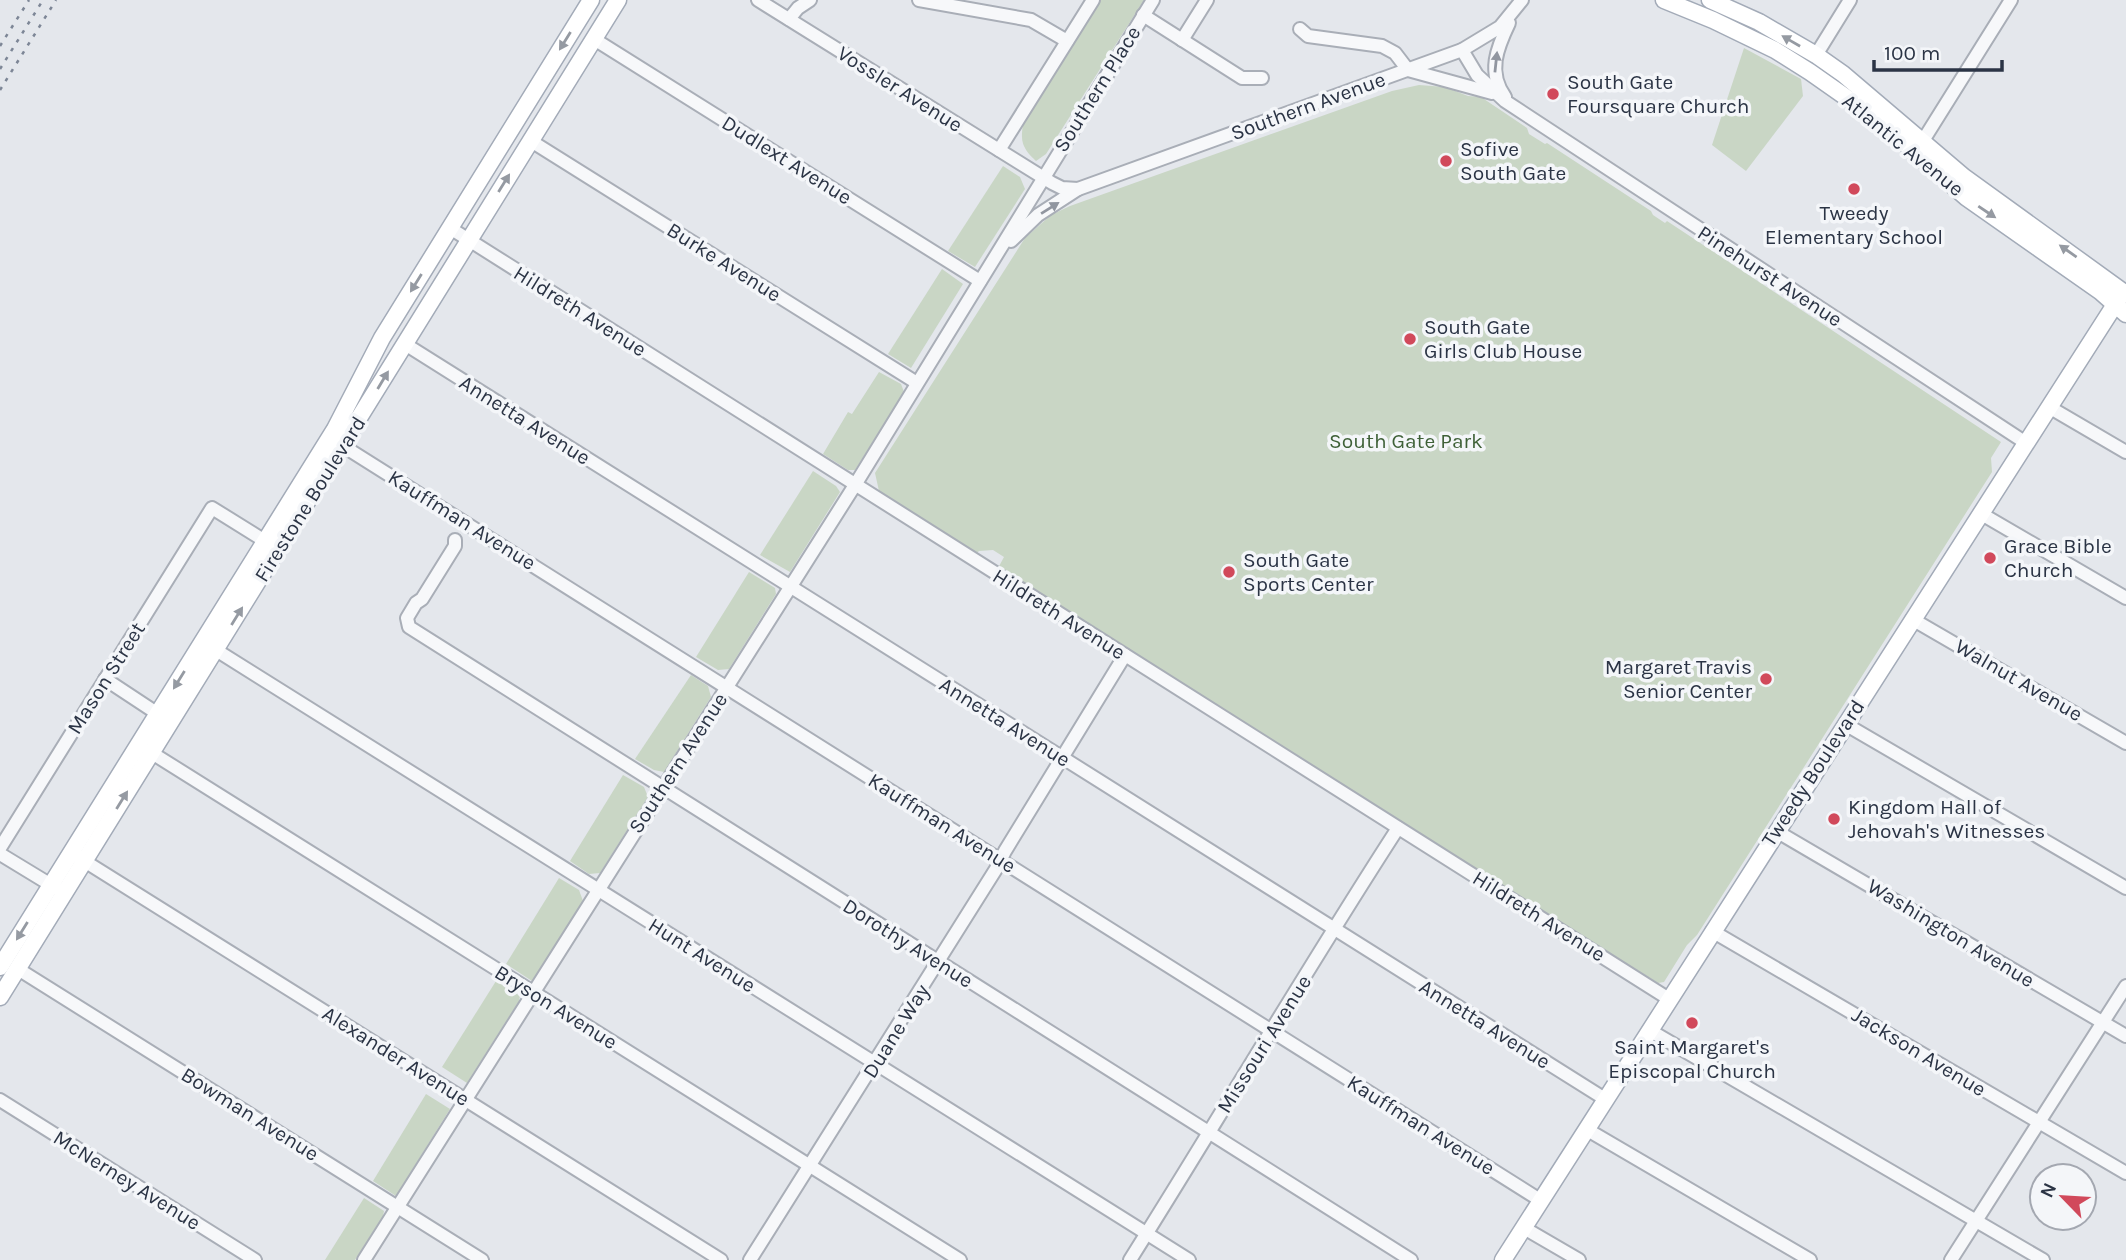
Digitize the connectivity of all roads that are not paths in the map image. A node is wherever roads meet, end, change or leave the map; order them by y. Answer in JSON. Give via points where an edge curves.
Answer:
{"nodes":[{"id":1,"x":591,"y":0,"type":"edge"},
{"id":2,"x":618,"y":0,"type":"edge"},
{"id":3,"x":758,"y":0,"type":"edge"},
{"id":4,"x":810,"y":0,"type":"edge"},
{"id":5,"x":919,"y":0,"type":"edge"},
{"id":6,"x":1093,"y":0,"type":"edge"},
{"id":7,"x":1153,"y":0,"type":"edge"},
{"id":8,"x":1208,"y":0,"type":"edge"},
{"id":9,"x":1522,"y":0,"type":"edge"},
{"id":10,"x":1664,"y":0,"type":"edge"},
{"id":11,"x":1710,"y":0,"type":"edge"},
{"id":12,"x":1850,"y":0,"type":"edge"},
{"id":13,"x":2011,"y":0,"type":"edge"},
{"id":14,"x":1687,"y":4,"type":"edge"},
{"id":15,"x":1513,"y":13,"type":"junction"},
{"id":16,"x":1143,"y":16,"type":"junction"},
{"id":17,"x":789,"y":19,"type":"junction"},
{"id":18,"x":1300,"y":29,"type":"dead end"},
{"id":19,"x":594,"y":38,"type":"junction"},
{"id":20,"x":1182,"y":40,"type":"junction"},
{"id":21,"x":1067,"y":41,"type":"junction"},
{"id":22,"x":1462,"y":50,"type":"junction"},
{"id":23,"x":1816,"y":55,"type":"junction"},
{"id":24,"x":1408,"y":71,"type":"junction"},
{"id":25,"x":1262,"y":78,"type":"dead end"},
{"id":26,"x":1495,"y":94,"type":"junction"},
{"id":27,"x":1515,"y":108,"type":"junction"},
{"id":28,"x":531,"y":141,"type":"junction"},
{"id":29,"x":1919,"y":147,"type":"junction"},
{"id":30,"x":999,"y":150,"type":"junction"},
{"id":31,"x":1042,"y":177,"type":"junction"},
{"id":32,"x":1078,"y":189,"type":"junction"},
{"id":33,"x":450,"y":228,"type":"junction"},
{"id":34,"x":468,"y":241,"type":"junction"},
{"id":35,"x":990,"y":265,"type":"junction"},
{"id":36,"x":979,"y":281,"type":"junction"},
{"id":37,"x":2123,"y":298,"type":"edge"},
{"id":38,"x":405,"y":344,"type":"junction"},
{"id":39,"x":917,"y":383,"type":"junction"},
{"id":40,"x":2049,"y":407,"type":"junction"},
{"id":41,"x":2026,"y":443,"type":"junction"},
{"id":42,"x":343,"y":446,"type":"junction"},
{"id":43,"x":2126,"y":452,"type":"edge"},
{"id":44,"x":855,"y":485,"type":"junction"},
{"id":45,"x":1980,"y":513,"type":"junction"},
{"id":46,"x":466,"y":523,"type":"junction"},
{"id":47,"x":265,"y":541,"type":"junction"},
{"id":48,"x":791,"y":587,"type":"junction"},
{"id":49,"x":2126,"y":598,"type":"edge"},
{"id":50,"x":1912,"y":619,"type":"junction"},
{"id":51,"x":216,"y":650,"type":"junction"},
{"id":52,"x":1125,"y":655,"type":"junction"},
{"id":53,"x":105,"y":679,"type":"junction"},
{"id":54,"x":727,"y":687,"type":"junction"},
{"id":55,"x":158,"y":714,"type":"junction"},
{"id":56,"x":1845,"y":724,"type":"junction"},
{"id":57,"x":2126,"y":743,"type":"edge"},
{"id":58,"x":152,"y":753,"type":"junction"},
{"id":59,"x":1062,"y":758,"type":"junction"},
{"id":60,"x":662,"y":788,"type":"junction"},
{"id":61,"x":1398,"y":828,"type":"junction"},
{"id":62,"x":1776,"y":831,"type":"junction"},
{"id":63,"x":0,"y":848,"type":"edge"},
{"id":64,"x":0,"y":854,"type":"edge"},
{"id":65,"x":78,"y":857,"type":"junction"},
{"id":66,"x":1000,"y":860,"type":"junction"},
{"id":67,"x":2126,"y":888,"type":"edge"},
{"id":68,"x":57,"y":889,"type":"junction"},
{"id":69,"x":598,"y":889,"type":"junction"},
{"id":70,"x":1334,"y":929,"type":"junction"},
{"id":71,"x":1712,"y":931,"type":"junction"},
{"id":72,"x":939,"y":962,"type":"junction"},
{"id":73,"x":0,"y":967,"type":"edge"},
{"id":74,"x":18,"y":969,"type":"junction"},
{"id":75,"x":2126,"y":986,"type":"edge"},
{"id":76,"x":1,"y":991,"type":"edge"},
{"id":77,"x":533,"y":992,"type":"junction"},
{"id":78,"x":1669,"y":999,"type":"junction"},
{"id":79,"x":2103,"y":1022,"type":"junction"},
{"id":80,"x":1649,"y":1030,"type":"junction"},
{"id":81,"x":1272,"y":1031,"type":"junction"},
{"id":82,"x":2126,"y":1036,"type":"edge"},
{"id":83,"x":875,"y":1064,"type":"junction"},
{"id":84,"x":1605,"y":1099,"type":"junction"},
{"id":85,"x":0,"y":1100,"type":"edge"},
{"id":86,"x":466,"y":1100,"type":"junction"},
{"id":87,"x":2039,"y":1122,"type":"junction"},
{"id":88,"x":1586,"y":1129,"type":"junction"},
{"id":89,"x":1210,"y":1133,"type":"junction"},
{"id":90,"x":810,"y":1166,"type":"junction"},
{"id":91,"x":2126,"y":1173,"type":"edge"},
{"id":92,"x":1540,"y":1200,"type":"junction"},
{"id":93,"x":398,"y":1207,"type":"junction"},
{"id":94,"x":1977,"y":1220,"type":"junction"},
{"id":95,"x":1524,"y":1228,"type":"junction"},
{"id":96,"x":1146,"y":1233,"type":"junction"},
{"id":97,"x":255,"y":1260,"type":"edge"},
{"id":98,"x":364,"y":1260,"type":"edge"},
{"id":99,"x":482,"y":1260,"type":"edge"},
{"id":100,"x":721,"y":1260,"type":"edge"},
{"id":101,"x":750,"y":1260,"type":"edge"},
{"id":102,"x":960,"y":1260,"type":"edge"},
{"id":103,"x":1130,"y":1260,"type":"edge"},
{"id":104,"x":1189,"y":1260,"type":"edge"},
{"id":105,"x":1412,"y":1260,"type":"edge"},
{"id":106,"x":1503,"y":1260,"type":"edge"},
{"id":107,"x":1579,"y":1260,"type":"edge"},
{"id":108,"x":1810,"y":1260,"type":"edge"},
{"id":109,"x":1951,"y":1260,"type":"edge"},
{"id":110,"x":2043,"y":1260,"type":"edge"}],
"edges":[{"from":1,"to":33,"type":"main road","name":"Firestone Boulevard","one_way":true},
{"from":2,"to":19,"type":"main road","name":"Firestone Boulevard"},
{"from":3,"to":17,"type":"street","name":"Vossler Avenue"},
{"from":4,"to":17,"type":"street"},
{"from":5,"to":21,"type":"street","via":[[1031,20]]},
{"from":6,"to":21,"type":"street"},
{"from":7,"to":16,"type":"street","name":"Southern Place"},
{"from":8,"to":20,"type":"street"},
{"from":9,"to":15,"type":"street","name":"Southern Avenue"},
{"from":10,"to":14,"type":"main road","name":"Atlantic Avenue"},
{"from":23,"to":11,"type":"main road","name":"Atlantic Avenue","one_way":true},
{"from":12,"to":23,"type":"street"},
{"from":13,"to":29,"type":"street"},
{"from":14,"to":29,"type":"main road","name":"Atlantic Avenue","via":[[1775,50]]},
{"from":15,"to":22,"type":"street","name":"Southern Avenue","via":[[1491,35]]},
{"from":27,"to":15,"type":"street","name":"Pinehurst Avenue","one_way":true,"via":[[1497,85],[1494,65]]},
{"from":16,"to":20,"type":"street"},
{"from":16,"to":31,"type":"street","name":"Southern Place"},
{"from":17,"to":30,"type":"street","name":"Vossler Avenue"},
{"from":18,"to":24,"type":"street","via":[[1317,38],[1382,46],[1395,53]]},
{"from":19,"to":28,"type":"main road","name":"Firestone Boulevard"},
{"from":19,"to":36,"type":"street","name":"Dudlext Avenue"},
{"from":20,"to":25,"type":"street","via":[[1242,78]]},
{"from":21,"to":30,"type":"street"},
{"from":22,"to":24,"type":"street","name":"Southern Avenue"},
{"from":22,"to":26,"type":"street","name":"Pinehurst Avenue"},
{"from":23,"to":29,"type":"main road","name":"Atlantic Avenue","via":[[1843,74]]},
{"from":24,"to":26,"type":"street","name":"Pinehurst Avenue"},
{"from":24,"to":32,"type":"street","name":"Southern Avenue"},
{"from":26,"to":27,"type":"street","name":"Pinehurst Avenue"},
{"from":27,"to":41,"type":"street","name":"Pinehurst Avenue"},
{"from":34,"to":28,"type":"main road","name":"Firestone Boulevard","one_way":true},
{"from":28,"to":39,"type":"street","name":"Burke Avenue"},
{"from":29,"to":37,"type":"main road","name":"Atlantic Avenue"},
{"from":30,"to":31,"type":"street","name":"Vossler Avenue"},
{"from":31,"to":32,"type":"street","via":[[1062,188]]},
{"from":31,"to":35,"type":"street","name":"Southern Avenue"},
{"from":35,"to":32,"type":"street","name":"Southern Avenue","one_way":true,"via":[[1038,215]]},
{"from":33,"to":34,"type":"street","name":"Hildreth Avenue"},
{"from":33,"to":47,"type":"main road","name":"Firestone Boulevard","one_way":true},
{"from":34,"to":38,"type":"main road","name":"Firestone Boulevard"},
{"from":34,"to":44,"type":"street","name":"Hildreth Avenue"},
{"from":35,"to":36,"type":"street","name":"Southern Avenue"},
{"from":36,"to":39,"type":"street","name":"Southern Avenue"},
{"from":37,"to":40,"type":"main road","name":"Tweedy Boulevard"},
{"from":42,"to":38,"type":"main road","name":"Firestone Boulevard","one_way":true},
{"from":38,"to":48,"type":"street","name":"Annetta Avenue"},
{"from":39,"to":44,"type":"street","name":"Southern Avenue"},
{"from":40,"to":41,"type":"main road","name":"Tweedy Boulevard"},
{"from":40,"to":43,"type":"street"},
{"from":41,"to":45,"type":"main road","name":"Tweedy Boulevard"},
{"from":42,"to":46,"type":"street","name":"Kauffman Avenue"},
{"from":51,"to":42,"type":"main road","name":"Firestone Boulevard","one_way":true},
{"from":44,"to":48,"type":"street","name":"Southern Avenue"},
{"from":44,"to":52,"type":"street","name":"Hildreth Avenue"},
{"from":45,"to":49,"type":"street"},
{"from":45,"to":50,"type":"main road","name":"Tweedy Boulevard"},
{"from":46,"to":54,"type":"street","name":"Kauffman Avenue"},
{"from":46,"to":60,"type":"street","name":"Dorothy Avenue","via":[[417,596],[406,623]]},
{"from":47,"to":53,"type":"street","name":"Mason Street","via":[[212,508]]},
{"from":47,"to":55,"type":"main road","name":"Firestone Boulevard","one_way":true},
{"from":48,"to":54,"type":"street","name":"Southern Avenue"},
{"from":48,"to":59,"type":"street","name":"Annetta Avenue"},
{"from":50,"to":56,"type":"main road","name":"Tweedy Boulevard"},
{"from":50,"to":57,"type":"street","name":"Walnut Avenue"},
{"from":51,"to":58,"type":"main road","name":"Firestone Boulevard"},
{"from":51,"to":69,"type":"street","name":"Hunt Avenue"},
{"from":52,"to":59,"type":"street","name":"Duane Way"},
{"from":52,"to":61,"type":"street","name":"Hildreth Avenue"},
{"from":53,"to":55,"type":"street"},
{"from":53,"to":63,"type":"street","name":"Mason Street"},
{"from":54,"to":60,"type":"street","name":"Southern Avenue"},
{"from":54,"to":66,"type":"street","name":"Kauffman Avenue"},
{"from":55,"to":65,"type":"main road","name":"Firestone Boulevard"},
{"from":56,"to":62,"type":"main road","name":"Tweedy Boulevard"},
{"from":56,"to":67,"type":"street"},
{"from":65,"to":58,"type":"main road","name":"Firestone Boulevard","one_way":true},
{"from":58,"to":77,"type":"street","name":"Bryson Avenue"},
{"from":59,"to":66,"type":"street","name":"Duane Way"},
{"from":59,"to":70,"type":"street","name":"Annetta Avenue"},
{"from":60,"to":69,"type":"street","name":"Southern Avenue"},
{"from":60,"to":72,"type":"street","name":"Dorothy Avenue"},
{"from":61,"to":70,"type":"street","name":"Missouri Avenue"},
{"from":61,"to":78,"type":"street","name":"Hildreth Avenue"},
{"from":62,"to":71,"type":"main road","name":"Tweedy Boulevard"},
{"from":62,"to":79,"type":"street","name":"Washington Avenue"},
{"from":64,"to":68,"type":"street"},
{"from":65,"to":68,"type":"main road","name":"Firestone Boulevard"},
{"from":65,"to":86,"type":"street","name":"Alexander Avenue"},
{"from":66,"to":72,"type":"street","name":"Duane Way"},
{"from":66,"to":81,"type":"street","name":"Kauffman Avenue"},
{"from":68,"to":73,"type":"main road","name":"Firestone Boulevard","one_way":true},
{"from":68,"to":74,"type":"main road","name":"Firestone Boulevard"},
{"from":69,"to":77,"type":"street","name":"Southern Avenue"},
{"from":69,"to":83,"type":"street","name":"Hunt Avenue"},
{"from":70,"to":81,"type":"street","name":"Missouri Avenue"},
{"from":70,"to":84,"type":"street","name":"Annetta Avenue"},
{"from":71,"to":78,"type":"main road","name":"Tweedy Boulevard"},
{"from":71,"to":87,"type":"street","name":"Jackson Avenue"},
{"from":72,"to":83,"type":"street","name":"Duane Way"},
{"from":72,"to":89,"type":"street","name":"Dorothy Avenue"},
{"from":74,"to":76,"type":"main road","name":"Firestone Boulevard"},
{"from":74,"to":93,"type":"street","name":"Bowman Avenue"},
{"from":75,"to":79,"type":"street"},
{"from":77,"to":86,"type":"street","name":"Southern Avenue"},
{"from":77,"to":90,"type":"street","name":"Bryson Avenue"},
{"from":78,"to":80,"type":"main road","name":"Tweedy Boulevard"},
{"from":79,"to":82,"type":"street","name":"Washington Avenue"},
{"from":79,"to":87,"type":"street"},
{"from":80,"to":84,"type":"main road","name":"Tweedy Boulevard"},
{"from":80,"to":94,"type":"street"},
{"from":81,"to":89,"type":"street","name":"Missouri Avenue"},
{"from":81,"to":92,"type":"street","name":"Kauffman Avenue"},
{"from":83,"to":90,"type":"street","name":"Duane Way"},
{"from":83,"to":96,"type":"street","name":"Hunt Avenue"},
{"from":84,"to":88,"type":"main road","name":"Tweedy Boulevard"},
{"from":85,"to":97,"type":"street","name":"McNerney Avenue"},
{"from":86,"to":93,"type":"street","name":"Southern Avenue"},
{"from":86,"to":100,"type":"street","name":"Alexander Avenue"},
{"from":87,"to":91,"type":"street","name":"Jackson Avenue"},
{"from":87,"to":94,"type":"street"},
{"from":88,"to":92,"type":"main road","name":"Tweedy Boulevard"},
{"from":88,"to":108,"type":"street"},
{"from":89,"to":96,"type":"street","name":"Missouri Avenue"},
{"from":89,"to":105,"type":"street","name":"Dorothy Avenue"},
{"from":90,"to":101,"type":"street","name":"Duane Way"},
{"from":90,"to":102,"type":"street","name":"Bryson Avenue"},
{"from":92,"to":95,"type":"main road","name":"Tweedy Boulevard"},
{"from":93,"to":98,"type":"street","name":"Southern Avenue"},
{"from":93,"to":99,"type":"street","name":"Bowman Avenue"},
{"from":94,"to":109,"type":"street"},
{"from":94,"to":110,"type":"street"},
{"from":95,"to":106,"type":"main road","name":"Tweedy Boulevard"},
{"from":95,"to":107,"type":"street"},
{"from":96,"to":103,"type":"street","name":"Missouri Avenue"},
{"from":96,"to":104,"type":"street","name":"Hunt Avenue"}]}
